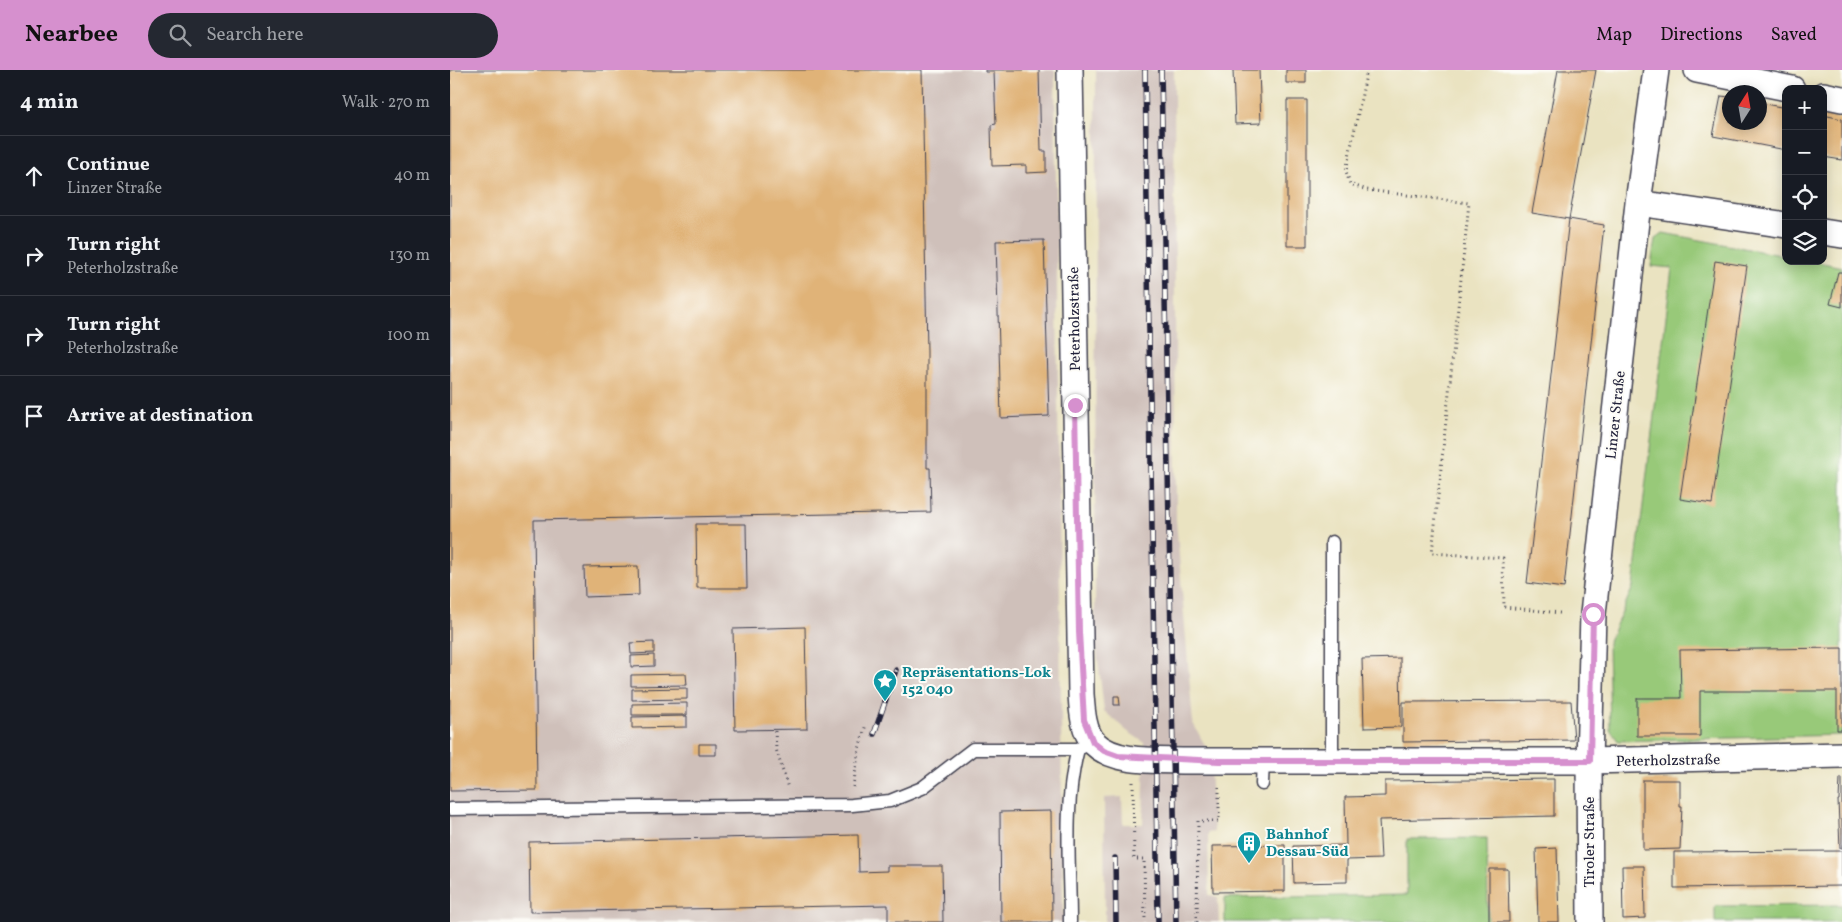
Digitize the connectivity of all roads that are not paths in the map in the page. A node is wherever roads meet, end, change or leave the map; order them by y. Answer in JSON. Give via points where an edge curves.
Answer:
{"nodes":[{"id":1,"x":1070,"y":70,"type":"edge"},
{"id":2,"x":1656,"y":70,"type":"edge"},
{"id":3,"x":1696,"y":70,"type":"edge"},
{"id":4,"x":1782,"y":87,"type":"edge"},
{"id":5,"x":1827,"y":96,"type":"edge"},
{"id":6,"x":1842,"y":99,"type":"edge"},
{"id":7,"x":1638,"y":203,"type":"junction"},
{"id":8,"x":1782,"y":224,"type":"edge"},
{"id":9,"x":1827,"y":233,"type":"edge"},
{"id":10,"x":1842,"y":235,"type":"edge"},
{"id":11,"x":1332,"y":542,"type":"dead end"},
{"id":12,"x":1085,"y":746,"type":"junction"},
{"id":13,"x":1842,"y":756,"type":"edge"},
{"id":14,"x":1332,"y":761,"type":"junction"},
{"id":15,"x":1590,"y":761,"type":"junction"},
{"id":16,"x":450,"y":809,"type":"edge"},
{"id":17,"x":1070,"y":922,"type":"edge"},
{"id":18,"x":1590,"y":922,"type":"edge"}],
"edges":[{"from":1,"to":12,"type":"street","name":"Peterholzstraße","via":[[1080,676]]},
{"from":2,"to":7,"type":"street","name":"Linzer Straße"},
{"from":3,"to":4,"type":"street"},
{"from":5,"to":6,"type":"street"},
{"from":7,"to":8,"type":"street"},
{"from":7,"to":15,"type":"street","name":"Linzer Straße","via":[[1593,614]]},
{"from":9,"to":10,"type":"street"},
{"from":11,"to":14,"type":"lane"},
{"from":12,"to":14,"type":"street","name":"Peterholzstraße","via":[[1118,756],[1219,761],[1262,772]]},
{"from":12,"to":16,"type":"lane","via":[[973,749],[922,788],[890,801],[852,805]]},
{"from":12,"to":17,"type":"lane","via":[[1070,778]]},
{"from":13,"to":15,"type":"street","name":"Peterholzstraße"},
{"from":14,"to":15,"type":"street","name":"Peterholzstraße"},
{"from":15,"to":18,"type":"street","name":"Tiroler Straße"}]}
